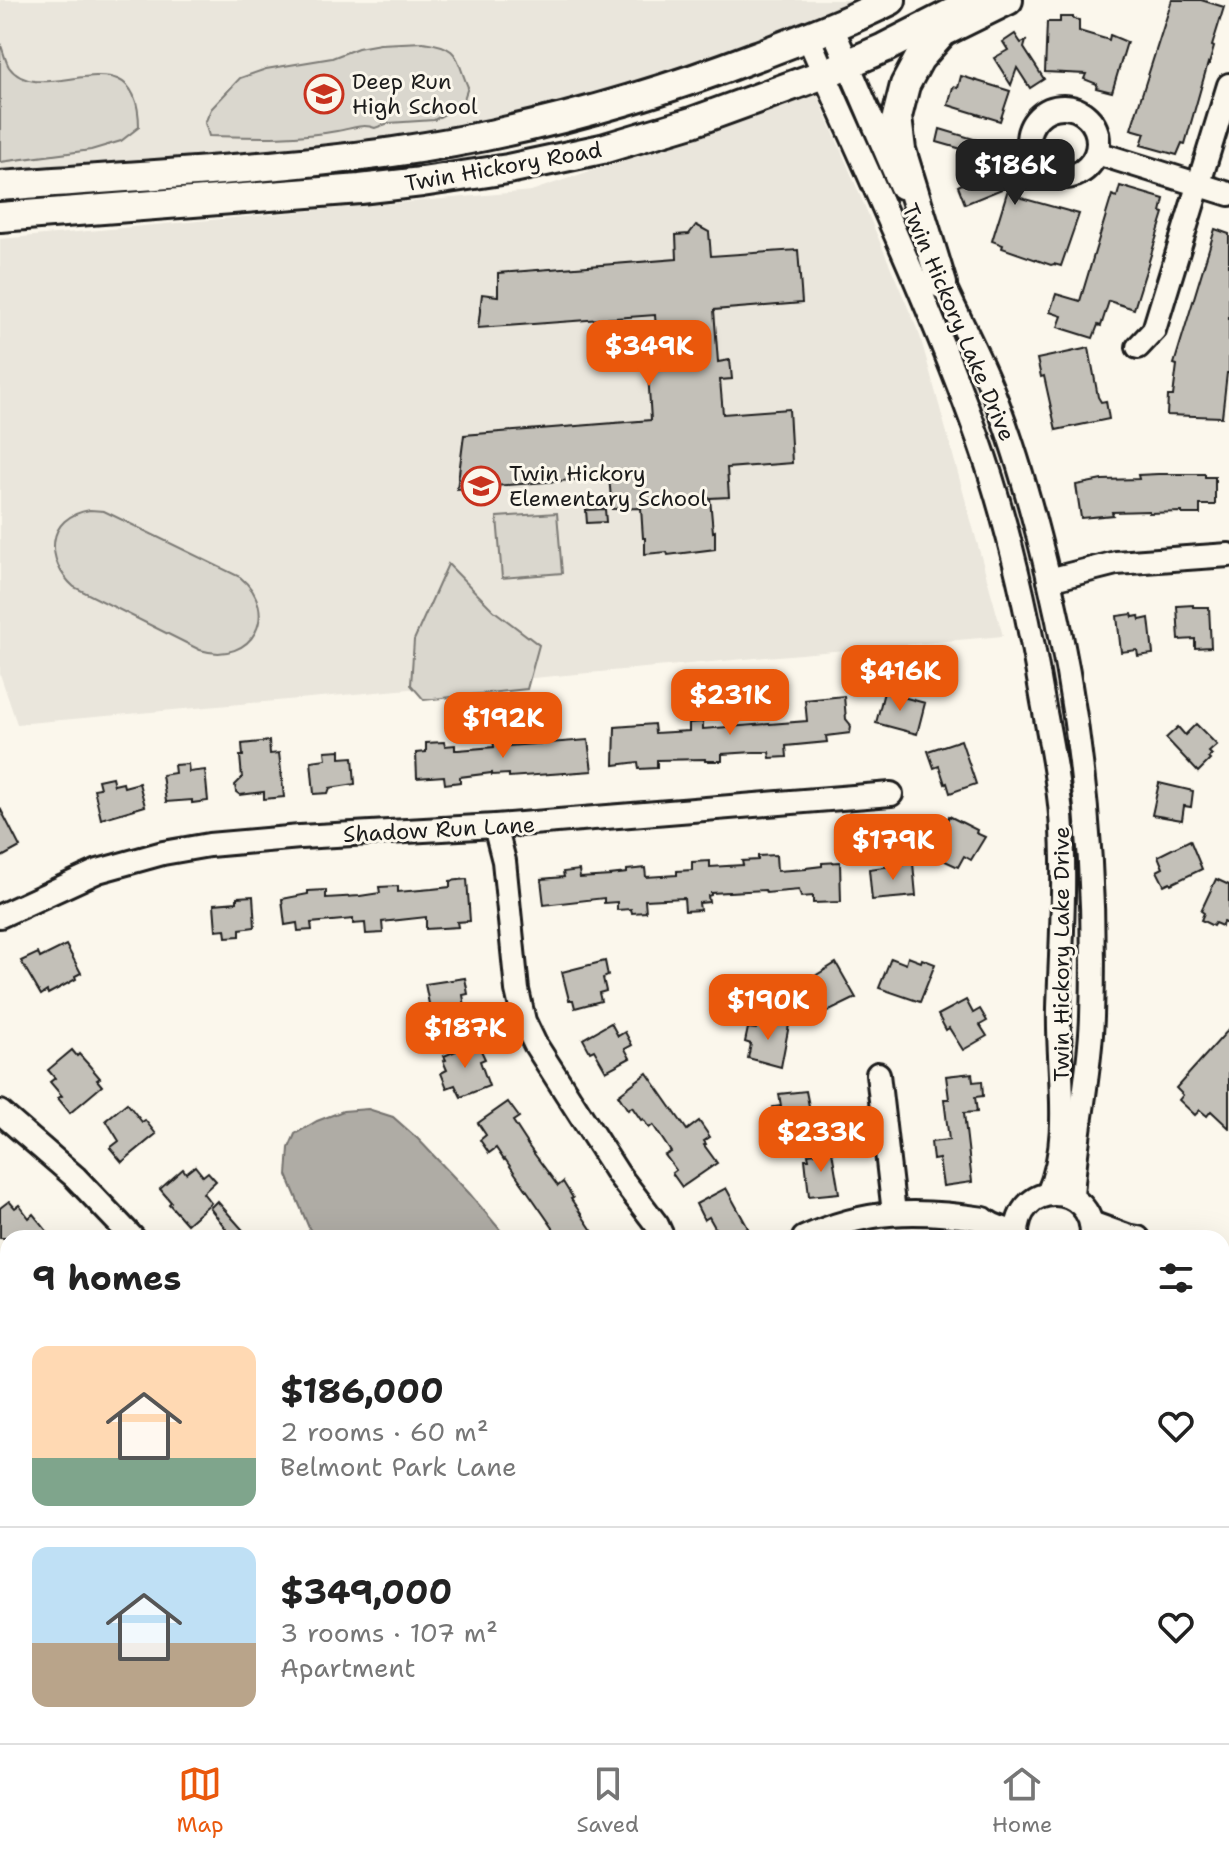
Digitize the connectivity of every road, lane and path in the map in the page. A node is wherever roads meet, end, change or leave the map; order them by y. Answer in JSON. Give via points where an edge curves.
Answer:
{"nodes":[{"id":1,"x":891,"y":0,"type":"edge"},
{"id":2,"x":978,"y":0,"type":"edge"},
{"id":3,"x":1008,"y":0,"type":"edge"},
{"id":4,"x":820,"y":32,"type":"junction"},
{"id":5,"x":836,"y":69,"type":"junction"},
{"id":6,"x":1229,"y":85,"type":"edge"},
{"id":7,"x":1097,"y":153,"type":"dead end"},
{"id":8,"x":1198,"y":185,"type":"junction"},
{"id":9,"x":0,"y":186,"type":"edge"},
{"id":10,"x":1229,"y":194,"type":"edge"},
{"id":11,"x":0,"y":217,"type":"edge"},
{"id":12,"x":942,"y":284,"type":"junction"},
{"id":13,"x":1138,"y":347,"type":"dead end"},
{"id":14,"x":1229,"y":555,"type":"edge"},
{"id":15,"x":1049,"y":580,"type":"junction"},
{"id":16,"x":891,"y":794,"type":"dead end"},
{"id":17,"x":495,"y":826,"type":"junction"},
{"id":18,"x":0,"y":916,"type":"edge"},
{"id":19,"x":878,"y":1074,"type":"dead end"},
{"id":20,"x":0,"y":1112,"type":"edge"},
{"id":21,"x":1048,"y":1194,"type":"junction"},
{"id":22,"x":1072,"y":1197,"type":"junction"},
{"id":23,"x":894,"y":1213,"type":"junction"},
{"id":24,"x":1018,"y":1229,"type":"edge"},
{"id":25,"x":125,"y":1230,"type":"edge"},
{"id":26,"x":659,"y":1230,"type":"edge"},
{"id":27,"x":821,"y":1230,"type":"edge"},
{"id":28,"x":1092,"y":1230,"type":"edge"}],
"edges":[{"from":1,"to":4,"type":"main road","name":"Twin Hickory Road"},
{"from":2,"to":5,"type":"main road","name":"Twin Hickory Road"},
{"from":3,"to":12,"type":"main road","via":[[943,32],[919,59],[897,117],[901,150]]},
{"from":4,"to":5,"type":"street","name":"Twin Hickory Lake Drive"},
{"from":4,"to":9,"type":"main road","name":"Twin Hickory Road","via":[[643,96],[458,141],[323,160]]},
{"from":5,"to":11,"type":"main road","name":"Twin Hickory Road","via":[[639,139],[493,171],[360,189]]},
{"from":5,"to":12,"type":"street","name":"Twin Hickory Lake Drive"},
{"from":5,"to":21,"type":"street","name":"Twin Hickory Lake Drive","via":[[973,425],[1030,631],[1058,785],[1063,871],[1061,1128],[1059,1162]]},
{"from":6,"to":8,"type":"street"},
{"from":7,"to":8,"type":"street"},
{"from":8,"to":10,"type":"street"},
{"from":8,"to":13,"type":"street","via":[[1154,330]]},
{"from":12,"to":15,"type":"street","name":"Twin Hickory Lake Drive","via":[[1000,409]]},
{"from":14,"to":15,"type":"street","via":[[1116,563]]},
{"from":15,"to":22,"type":"street","name":"Twin Hickory Lake Drive","via":[[1079,737],[1092,886],[1091,1057]]},
{"from":16,"to":17,"type":"street","name":"Shadow Run Lane"},
{"from":17,"to":18,"type":"street","name":"Shadow Run Lane","via":[[300,837],[163,853],[98,871]]},
{"from":17,"to":26,"type":"street","via":[[524,1021],[601,1148]]},
{"from":19,"to":23,"type":"street"},
{"from":20,"to":25,"type":"street","via":[[75,1177]]},
{"from":21,"to":22,"type":"street"},
{"from":21,"to":24,"type":"street","via":[[1028,1204]]},
{"from":22,"to":28,"type":"street","via":[[1088,1213]]},
{"from":23,"to":24,"type":"street","via":[[984,1219],[993,1215]]},
{"from":23,"to":27,"type":"street"}]}
